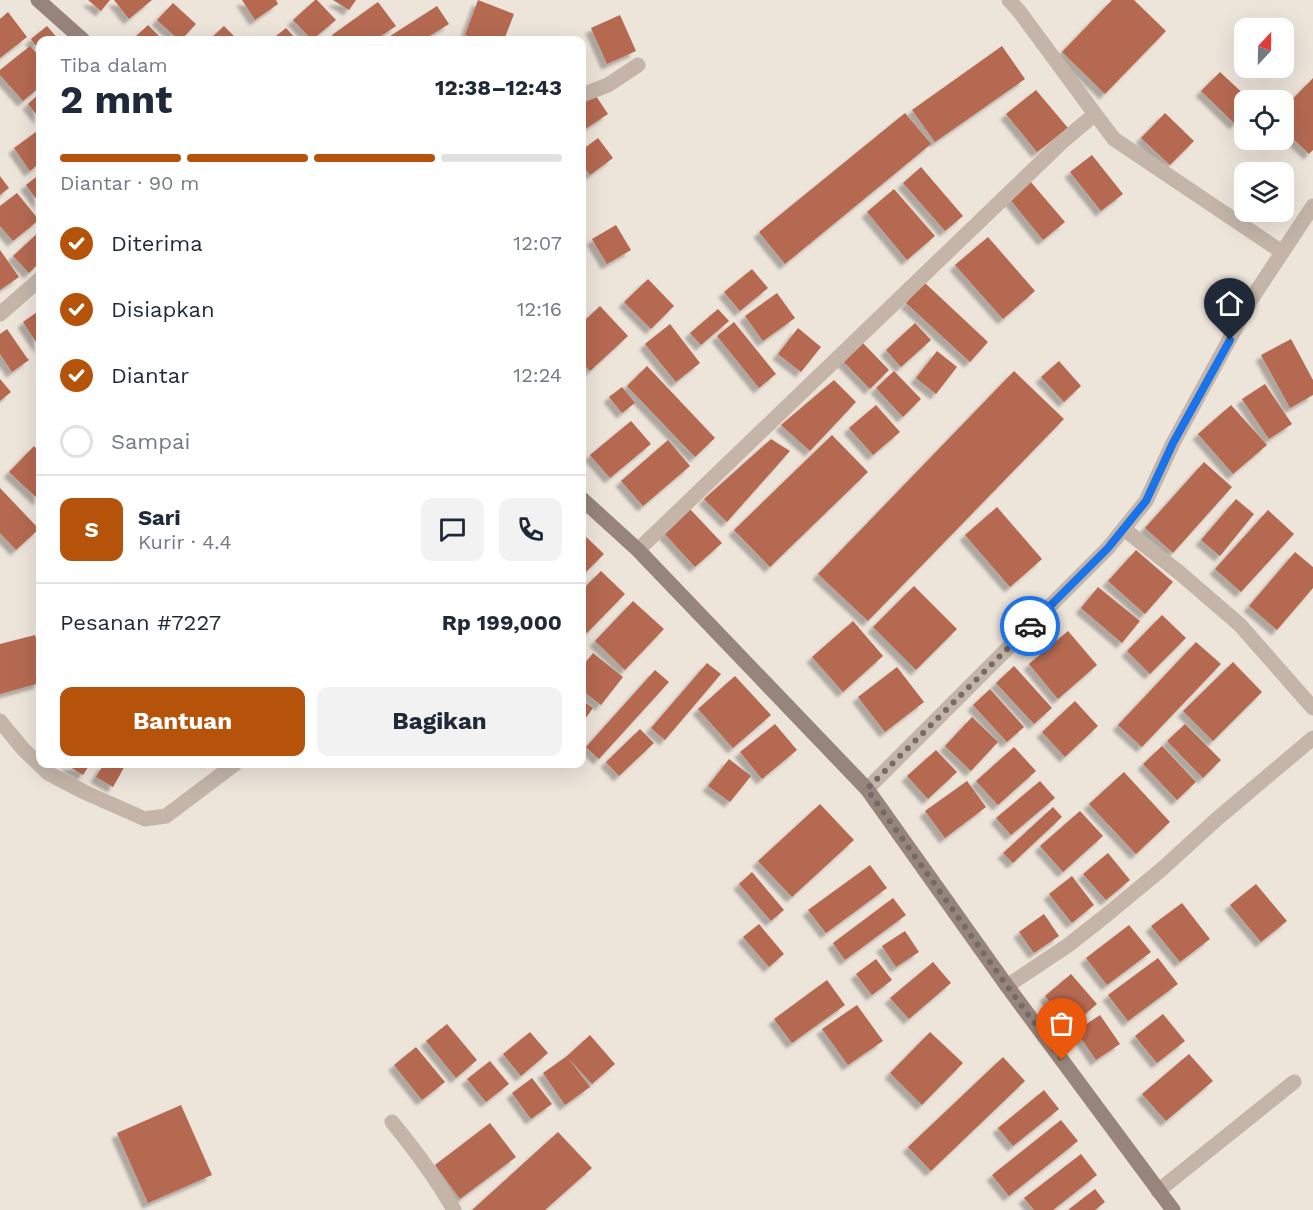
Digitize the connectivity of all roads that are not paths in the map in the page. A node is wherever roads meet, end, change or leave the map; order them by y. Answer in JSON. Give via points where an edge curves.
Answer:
{"nodes":[{"id":1,"x":38,"y":0,"type":"edge"},
{"id":2,"x":1009,"y":0,"type":"edge"},
{"id":3,"x":78,"y":36,"type":"edge"},
{"id":4,"x":638,"y":65,"type":"dead end"},
{"id":5,"x":586,"y":93,"type":"edge"},
{"id":6,"x":1095,"y":114,"type":"junction"},
{"id":7,"x":1313,"y":206,"type":"edge"},
{"id":8,"x":1282,"y":252,"type":"junction"},
{"id":9,"x":36,"y":282,"type":"edge"},
{"id":10,"x":0,"y":314,"type":"edge"},
{"id":11,"x":586,"y":503,"type":"edge"},
{"id":12,"x":1124,"y":529,"type":"junction"},
{"id":13,"x":638,"y":550,"type":"junction"},
{"id":14,"x":1313,"y":708,"type":"edge"},
{"id":15,"x":0,"y":721,"type":"edge"},
{"id":16,"x":1313,"y":738,"type":"edge"},
{"id":17,"x":36,"y":761,"type":"edge"},
{"id":18,"x":43,"y":768,"type":"edge"},
{"id":19,"x":230,"y":768,"type":"edge"},
{"id":20,"x":867,"y":789,"type":"junction"},
{"id":21,"x":1007,"y":986,"type":"junction"},
{"id":22,"x":1294,"y":1082,"type":"dead end"},
{"id":23,"x":392,"y":1122,"type":"dead end"},
{"id":24,"x":1158,"y":1191,"type":"junction"},
{"id":25,"x":454,"y":1210,"type":"edge"},
{"id":26,"x":1173,"y":1210,"type":"edge"}],
"edges":[{"from":1,"to":3,"type":"main road"},
{"from":2,"to":6,"type":"street"},
{"from":4,"to":5,"type":"street","via":[[608,85]]},
{"from":6,"to":8,"type":"street","via":[[1114,139]]},
{"from":6,"to":13,"type":"street"},
{"from":7,"to":8,"type":"street"},
{"from":8,"to":12,"type":"street","via":[[1252,298],[1146,501]]},
{"from":9,"to":10,"type":"street"},
{"from":11,"to":13,"type":"main road"},
{"from":12,"to":14,"type":"street","via":[[1240,625]]},
{"from":12,"to":20,"type":"street"},
{"from":13,"to":20,"type":"main road"},
{"from":15,"to":17,"type":"street"},
{"from":16,"to":21,"type":"street","via":[[1104,918]]},
{"from":18,"to":19,"type":"street","via":[[84,792],[145,819],[166,816]]},
{"from":20,"to":21,"type":"main road"},
{"from":21,"to":24,"type":"main road"},
{"from":22,"to":24,"type":"street"},
{"from":23,"to":25,"type":"street","via":[[417,1152]]},
{"from":24,"to":26,"type":"main road"}]}
